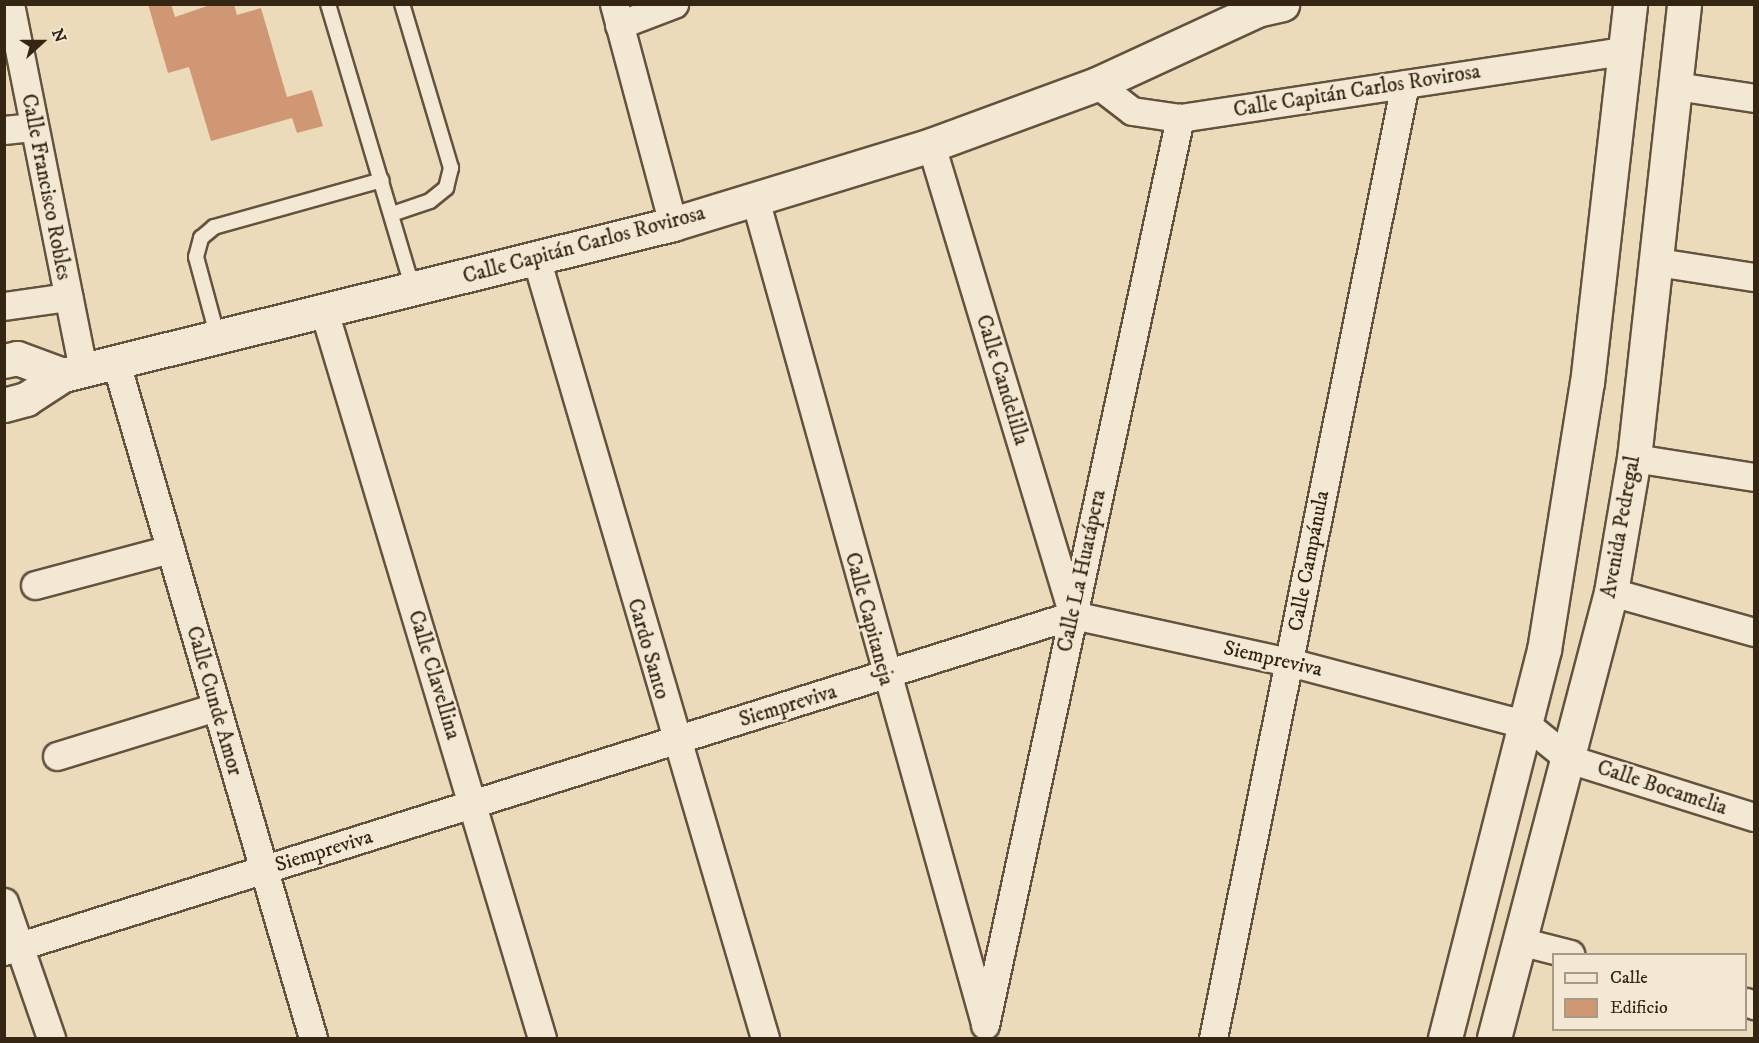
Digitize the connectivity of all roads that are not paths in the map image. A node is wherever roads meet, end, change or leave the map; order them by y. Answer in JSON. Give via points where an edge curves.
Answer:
{"nodes":[{"id":1,"x":10,"y":4,"type":"edge"},
{"id":2,"x":328,"y":4,"type":"edge"},
{"id":3,"x":402,"y":4,"type":"edge"},
{"id":4,"x":674,"y":4,"type":"edge"},
{"id":5,"x":1630,"y":4,"type":"edge"},
{"id":6,"x":1684,"y":4,"type":"edge"},
{"id":7,"x":1267,"y":6,"type":"edge"},
{"id":8,"x":616,"y":15,"type":"edge"},
{"id":9,"x":1625,"y":51,"type":"junction"},
{"id":10,"x":1097,"y":84,"type":"junction"},
{"id":11,"x":1405,"y":84,"type":"junction"},
{"id":12,"x":1676,"y":86,"type":"junction"},
{"id":13,"x":1755,"y":98,"type":"edge"},
{"id":14,"x":1180,"y":118,"type":"junction"},
{"id":15,"x":34,"y":127,"type":"junction"},
{"id":16,"x":4,"y":130,"type":"edge"},
{"id":17,"x":931,"y":145,"type":"junction"},
{"id":18,"x":382,"y":180,"type":"junction"},
{"id":19,"x":755,"y":199,"type":"junction"},
{"id":20,"x":392,"y":214,"type":"junction"},
{"id":21,"x":673,"y":224,"type":"junction"},
{"id":22,"x":536,"y":258,"type":"junction"},
{"id":23,"x":1657,"y":262,"type":"junction"},
{"id":24,"x":1755,"y":277,"type":"edge"},
{"id":25,"x":413,"y":290,"type":"junction"},
{"id":26,"x":68,"y":297,"type":"junction"},
{"id":27,"x":4,"y":306,"type":"edge"},
{"id":28,"x":324,"y":311,"type":"junction"},
{"id":29,"x":218,"y":338,"type":"junction"},
{"id":30,"x":4,"y":361,"type":"edge"},
{"id":31,"x":116,"y":363,"type":"junction"},
{"id":32,"x":73,"y":373,"type":"junction"},
{"id":33,"x":4,"y":405,"type":"edge"},
{"id":34,"x":1634,"y":458,"type":"junction"},
{"id":35,"x":1755,"y":477,"type":"edge"},
{"id":36,"x":170,"y":549,"type":"junction"},
{"id":37,"x":35,"y":585,"type":"dead end"},
{"id":38,"x":1611,"y":592,"type":"junction"},
{"id":39,"x":1073,"y":615,"type":"junction"},
{"id":40,"x":1755,"y":632,"type":"edge"},
{"id":41,"x":1289,"y":662,"type":"junction"},
{"id":42,"x":885,"y":675,"type":"junction"},
{"id":43,"x":216,"y":707,"type":"junction"},
{"id":44,"x":1527,"y":724,"type":"junction"},
{"id":45,"x":674,"y":741,"type":"junction"},
{"id":46,"x":57,"y":756,"type":"dead end"},
{"id":47,"x":1569,"y":759,"type":"junction"},
{"id":48,"x":473,"y":804,"type":"junction"},
{"id":49,"x":1755,"y":817,"type":"edge"},
{"id":50,"x":264,"y":870,"type":"junction"},
{"id":51,"x":4,"y":902,"type":"edge"},
{"id":52,"x":1519,"y":940,"type":"junction"},
{"id":53,"x":12,"y":949,"type":"edge"},
{"id":54,"x":1566,"y":953,"type":"edge"},
{"id":55,"x":987,"y":1031,"type":"edge"},
{"id":56,"x":51,"y":1038,"type":"edge"},
{"id":57,"x":313,"y":1038,"type":"edge"},
{"id":58,"x":542,"y":1038,"type":"edge"},
{"id":59,"x":765,"y":1038,"type":"edge"},
{"id":60,"x":1213,"y":1038,"type":"edge"},
{"id":61,"x":1445,"y":1038,"type":"edge"},
{"id":62,"x":1494,"y":1038,"type":"edge"}],
"edges":[{"from":1,"to":15,"type":"street","name":"Calle Francisco Robles"},
{"from":2,"to":18,"type":"lane"},
{"from":3,"to":20,"type":"lane","via":[[451,168],[446,188],[430,201]]},
{"from":4,"to":8,"type":"street"},
{"from":5,"to":9,"type":"street"},
{"from":6,"to":12,"type":"street","name":"Avenida Pedregal"},
{"from":7,"to":10,"type":"street","name":"Calle Capitán Carlos Rovirosa"},
{"from":8,"to":21,"type":"street"},
{"from":9,"to":11,"type":"street","name":"Calle Capitán Carlos Rovirosa"},
{"from":9,"to":44,"type":"street","via":[[1587,383]]},
{"from":10,"to":14,"type":"street","name":"Calle Capitán Carlos Rovirosa","via":[[1132,111]]},
{"from":10,"to":17,"type":"street","name":"Calle Capitán Carlos Rovirosa"},
{"from":11,"to":14,"type":"street","name":"Calle Capitán Carlos Rovirosa"},
{"from":11,"to":41,"type":"street","name":"Calle Campánula"},
{"from":12,"to":13,"type":"street"},
{"from":12,"to":23,"type":"street","name":"Avenida Pedregal"},
{"from":14,"to":39,"type":"street","name":"Calle La Huatápera"},
{"from":15,"to":16,"type":"street"},
{"from":15,"to":26,"type":"street","name":"Calle Francisco Robles"},
{"from":17,"to":19,"type":"street","name":"Calle Capitán Carlos Rovirosa"},
{"from":17,"to":39,"type":"street","name":"Calle Candelilla"},
{"from":18,"to":20,"type":"lane"},
{"from":18,"to":29,"type":"lane","via":[[214,227],[201,238],[196,257]]},
{"from":19,"to":21,"type":"street","name":"Calle Capitán Carlos Rovirosa"},
{"from":19,"to":42,"type":"street","name":"Calle Capitaneja"},
{"from":20,"to":25,"type":"lane"},
{"from":21,"to":22,"type":"street","name":"Calle Capitán Carlos Rovirosa"},
{"from":22,"to":25,"type":"street","name":"Calle Capitán Carlos Rovirosa"},
{"from":22,"to":45,"type":"street","name":"Cardo Santo"},
{"from":23,"to":24,"type":"street"},
{"from":23,"to":34,"type":"street","name":"Avenida Pedregal"},
{"from":25,"to":28,"type":"street","name":"Calle Capitán Carlos Rovirosa"},
{"from":26,"to":27,"type":"street"},
{"from":26,"to":32,"type":"street","name":"Calle Francisco Robles"},
{"from":28,"to":29,"type":"street","name":"Calle Capitán Carlos Rovirosa"},
{"from":28,"to":48,"type":"street","name":"Calle Clavellina"},
{"from":29,"to":31,"type":"street","name":"Calle Capitán Carlos Rovirosa"},
{"from":30,"to":32,"type":"street","via":[[17,358]]},
{"from":31,"to":32,"type":"street","name":"Calle Capitán Carlos Rovirosa"},
{"from":31,"to":36,"type":"street","name":"Calle Cunde Amor"},
{"from":32,"to":33,"type":"street","name":"Calle Capitán Carlos Rovirosa","via":[[26,399]]},
{"from":34,"to":35,"type":"street"},
{"from":34,"to":38,"type":"street","name":"Avenida Pedregal"},
{"from":36,"to":37,"type":"street"},
{"from":36,"to":43,"type":"street","name":"Calle Cunde Amor"},
{"from":38,"to":40,"type":"street"},
{"from":38,"to":47,"type":"street","name":"Avenida Pedregal"},
{"from":39,"to":41,"type":"street","name":"Siempreviva"},
{"from":39,"to":42,"type":"street","name":"Siempreviva"},
{"from":39,"to":55,"type":"street","name":"Calle La Huatápera"},
{"from":41,"to":44,"type":"street","name":"Siempreviva"},
{"from":41,"to":60,"type":"street","name":"Calle Campánula"},
{"from":42,"to":45,"type":"street","name":"Siempreviva"},
{"from":42,"to":55,"type":"street","name":"Calle Capitaneja"},
{"from":43,"to":46,"type":"street"},
{"from":43,"to":50,"type":"street","name":"Calle Cunde Amor"},
{"from":44,"to":47,"type":"street","name":"Siempreviva"},
{"from":44,"to":61,"type":"street"},
{"from":45,"to":48,"type":"street","name":"Siempreviva"},
{"from":45,"to":59,"type":"street","name":"Cardo Santo"},
{"from":47,"to":49,"type":"street","name":"Calle Bocamelia"},
{"from":47,"to":52,"type":"street","name":"Avenida Pedregal"},
{"from":48,"to":50,"type":"street","name":"Siempreviva"},
{"from":48,"to":58,"type":"street","name":"Calle Clavellina"},
{"from":50,"to":53,"type":"street","name":"Siempreviva"},
{"from":50,"to":57,"type":"street","name":"Calle Cunde Amor"},
{"from":51,"to":53,"type":"street"},
{"from":52,"to":54,"type":"street"},
{"from":52,"to":62,"type":"street","name":"Avenida Pedregal"},
{"from":53,"to":56,"type":"street"}]}
